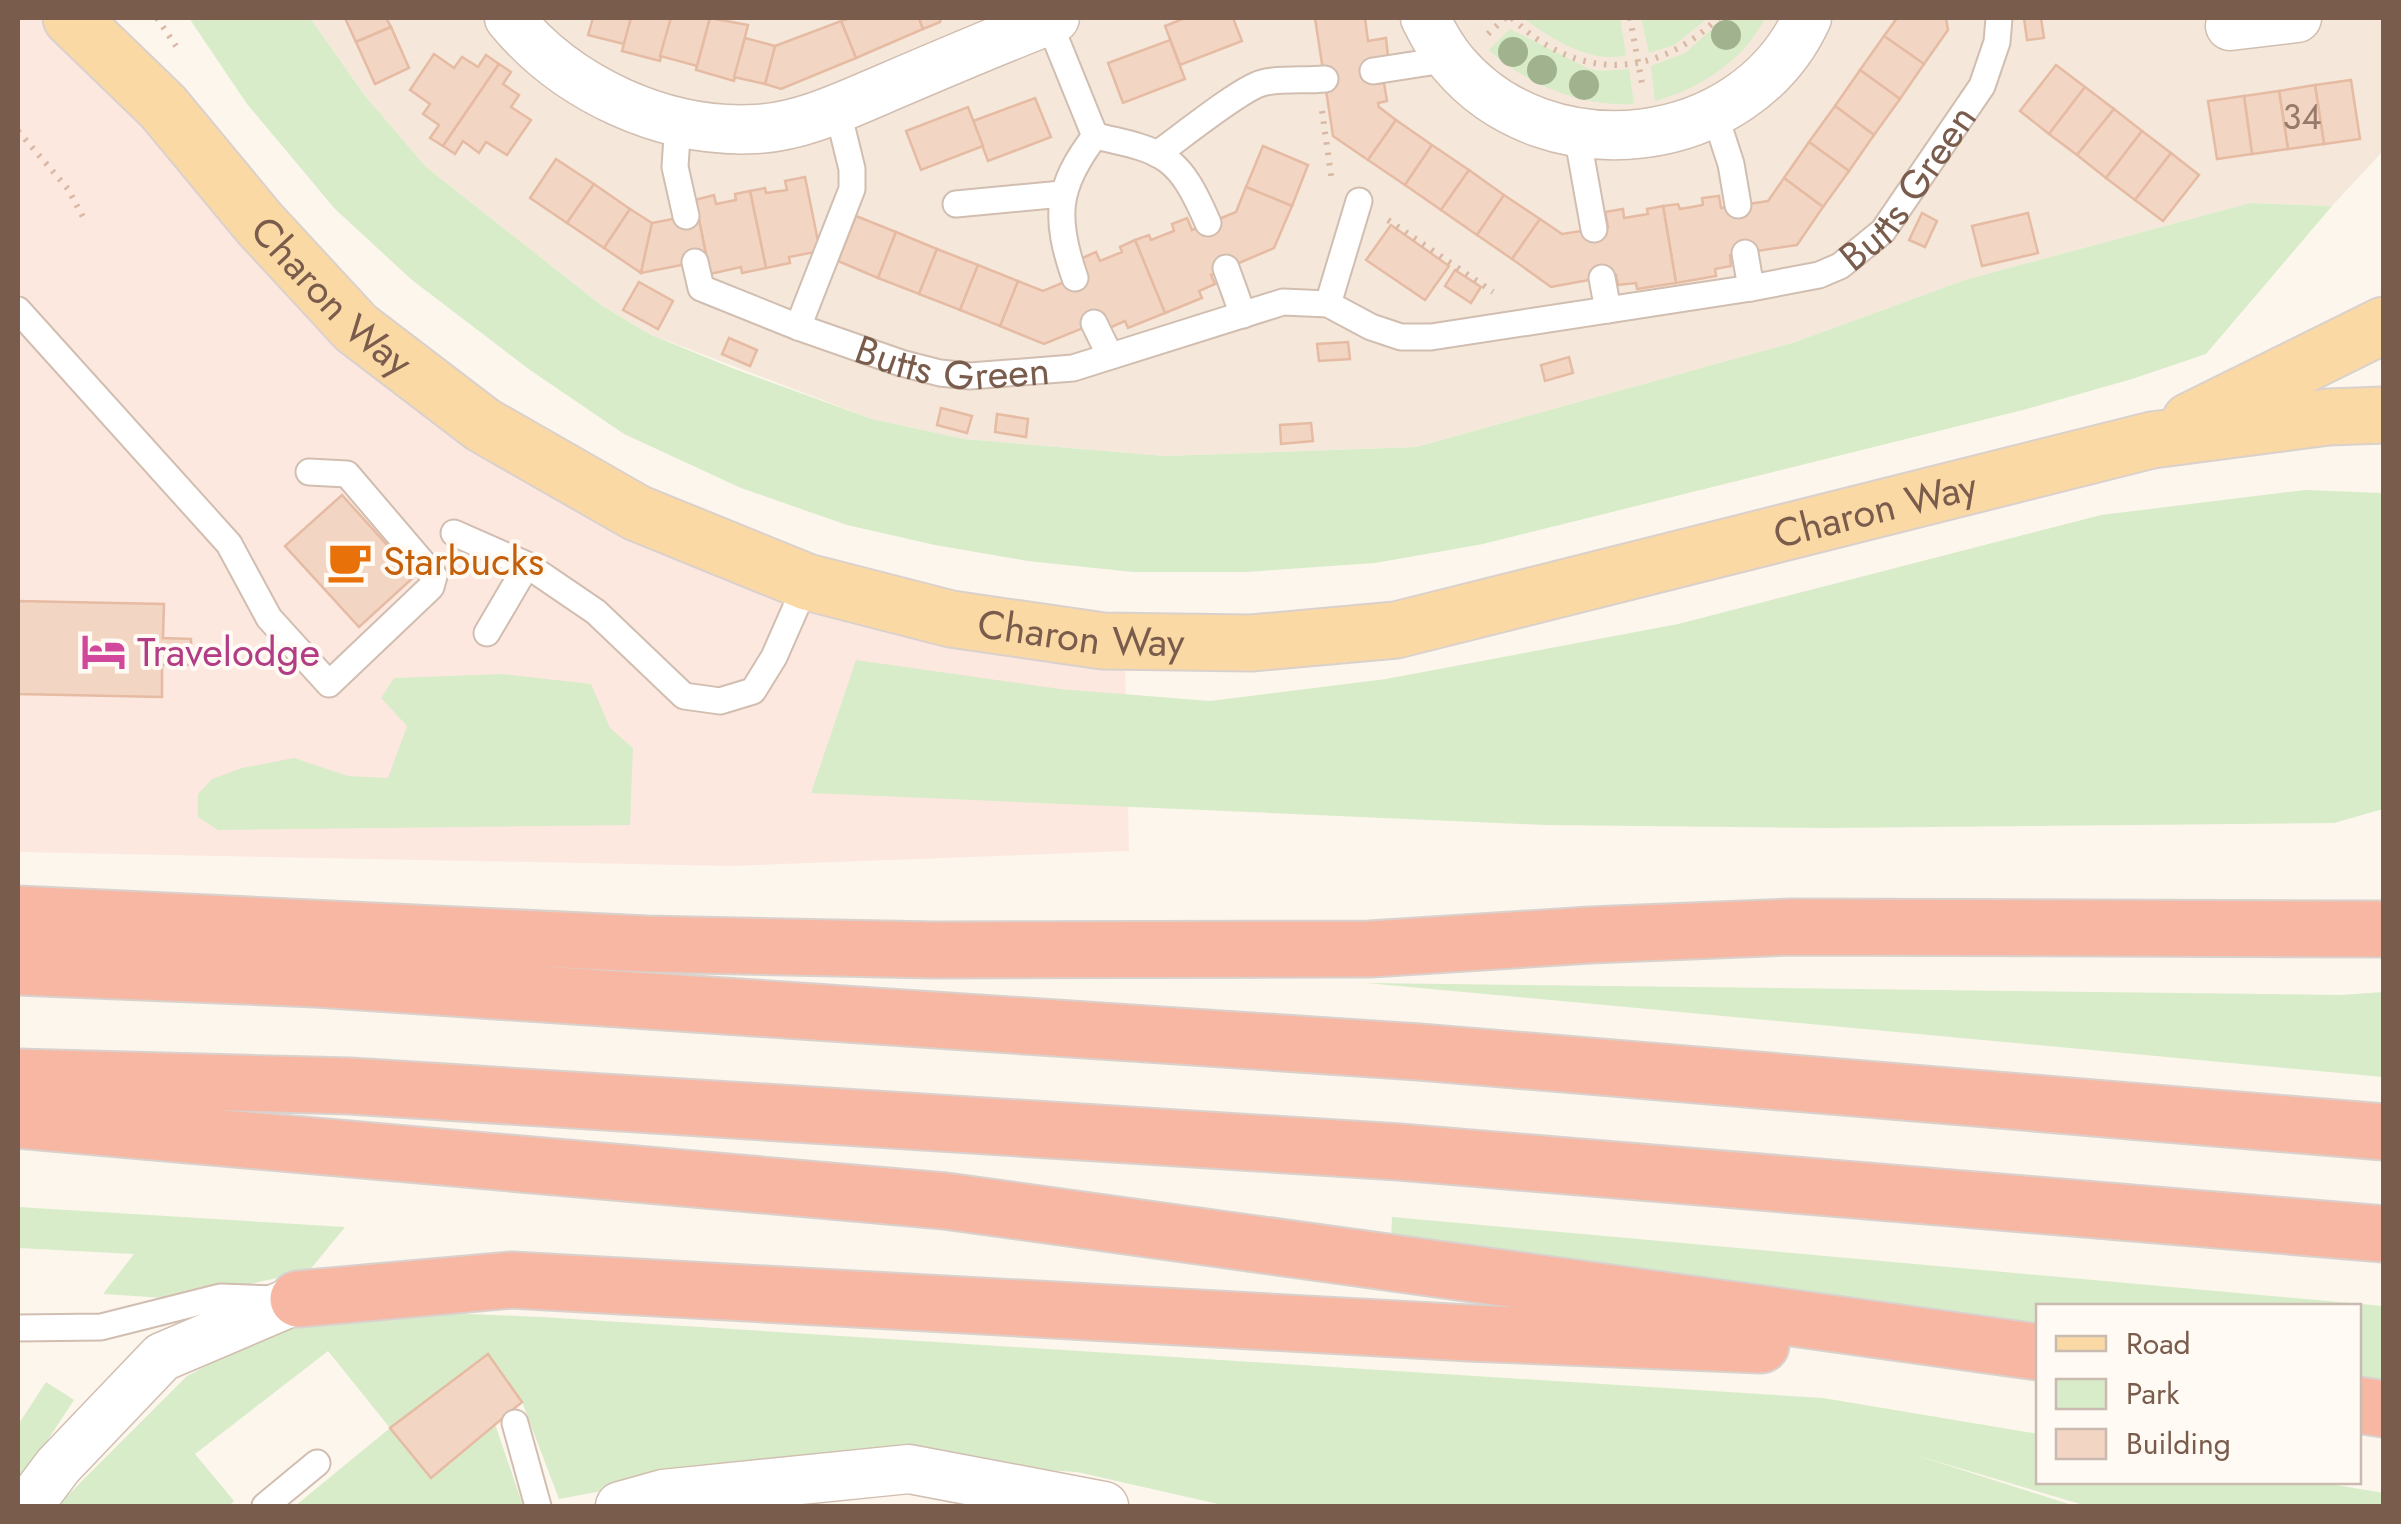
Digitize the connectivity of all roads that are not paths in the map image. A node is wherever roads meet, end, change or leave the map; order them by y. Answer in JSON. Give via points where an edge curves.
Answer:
{"nodes":[{"id":1,"x":71,"y":18,"type":"edge"},
{"id":2,"x":112,"y":18,"type":"edge"},
{"id":3,"x":509,"y":18,"type":"edge"},
{"id":4,"x":1050,"y":18,"type":"edge"},
{"id":5,"x":1807,"y":18,"type":"edge"},
{"id":6,"x":1999,"y":18,"type":"edge"},
{"id":7,"x":2298,"y":18,"type":"edge"},
{"id":8,"x":2230,"y":26,"type":"dead end"},
{"id":9,"x":1436,"y":36,"type":"edge"},
{"id":10,"x":1373,"y":71,"type":"dead end"},
{"id":11,"x":1322,"y":79,"type":"road end"},
{"id":12,"x":163,"y":107,"type":"junction"},
{"id":13,"x":837,"y":108,"type":"junction"},
{"id":14,"x":1714,"y":112,"type":"junction"},
{"id":15,"x":678,"y":121,"type":"junction"},
{"id":16,"x":1577,"y":134,"type":"junction"},
{"id":17,"x":1095,"y":136,"type":"junction"},
{"id":18,"x":1157,"y":154,"type":"junction"},
{"id":19,"x":1062,"y":194,"type":"junction"},
{"id":20,"x":1359,"y":200,"type":"road end"},
{"id":21,"x":956,"y":204,"type":"dead end"},
{"id":22,"x":1738,"y":206,"type":"dead end"},
{"id":23,"x":686,"y":216,"type":"dead end"},
{"id":24,"x":1208,"y":223,"type":"dead end"},
{"id":25,"x":1594,"y":229,"type":"dead end"},
{"id":26,"x":1746,"y":253,"type":"dead end"},
{"id":27,"x":696,"y":262,"type":"dead end"},
{"id":28,"x":1226,"y":268,"type":"dead end"},
{"id":29,"x":1076,"y":278,"type":"dead end"},
{"id":30,"x":1602,"y":278,"type":"dead end"},
{"id":31,"x":1751,"y":288,"type":"junction"},
{"id":32,"x":1328,"y":304,"type":"junction"},
{"id":33,"x":18,"y":310,"type":"edge"},
{"id":34,"x":1608,"y":310,"type":"junction"},
{"id":35,"x":1243,"y":315,"type":"junction"},
{"id":36,"x":1094,"y":322,"type":"dead end"},
{"id":37,"x":2384,"y":324,"type":"edge"},
{"id":38,"x":798,"y":327,"type":"junction"},
{"id":39,"x":1110,"y":356,"type":"junction"},
{"id":40,"x":2384,"y":415,"type":"edge"},
{"id":41,"x":2152,"y":440,"type":"junction"},
{"id":42,"x":309,"y":472,"type":"dead end"},
{"id":43,"x":454,"y":533,"type":"dead end"},
{"id":44,"x":527,"y":565,"type":"junction"},
{"id":45,"x":807,"y":582,"type":"junction"},
{"id":46,"x":486,"y":632,"type":"dead end"},
{"id":47,"x":18,"y":914,"type":"edge"},
{"id":48,"x":2384,"y":928,"type":"edge"},
{"id":49,"x":18,"y":968,"type":"edge"},
{"id":50,"x":18,"y":1076,"type":"edge"},
{"id":51,"x":18,"y":1120,"type":"edge"},
{"id":52,"x":2384,"y":1132,"type":"edge"},
{"id":53,"x":2384,"y":1234,"type":"edge"},
{"id":54,"x":298,"y":1299,"type":"junction"},
{"id":55,"x":18,"y":1328,"type":"edge"},
{"id":56,"x":2036,"y":1355,"type":"edge"},
{"id":57,"x":2036,"y":1355,"type":"edge"},
{"id":58,"x":515,"y":1422,"type":"dead end"},
{"id":59,"x":317,"y":1463,"type":"dead end"},
{"id":60,"x":28,"y":1506,"type":"edge"},
{"id":61,"x":265,"y":1506,"type":"edge"},
{"id":62,"x":538,"y":1506,"type":"edge"},
{"id":63,"x":620,"y":1506,"type":"edge"},
{"id":64,"x":1104,"y":1506,"type":"edge"}],
"edges":[{"from":1,"to":12,"type":"main road","name":"Charon Way"},
{"from":2,"to":12,"type":"main road","name":"Charon Way"},
{"from":3,"to":15,"type":"street","via":[[590,87]]},
{"from":4,"to":13,"type":"street"},
{"from":4,"to":17,"type":"lane"},
{"from":5,"to":14,"type":"street","via":[[1763,80]]},
{"from":6,"to":31,"type":"lane","name":"Butts Green","via":[[1982,86],[1883,231],[1840,266]]},
{"from":7,"to":8,"type":"street"},
{"from":9,"to":10,"type":"lane","via":[[1431,62]]},
{"from":9,"to":16,"type":"street","via":[[1474,84],[1504,105]]},
{"from":11,"to":18,"type":"lane","via":[[1258,84]]},
{"from":12,"to":45,"type":"main road","name":"Charon Way","via":[[356,328],[484,425],[638,513]]},
{"from":13,"to":15,"type":"street","via":[[758,129]]},
{"from":13,"to":38,"type":"lane","name":"Butts Green","via":[[852,189]]},
{"from":14,"to":16,"type":"street","via":[[1650,134]]},
{"from":14,"to":22,"type":"lane"},
{"from":15,"to":23,"type":"lane","via":[[675,167]]},
{"from":16,"to":25,"type":"lane"},
{"from":17,"to":18,"type":"lane"},
{"from":17,"to":19,"type":"lane"},
{"from":18,"to":24,"type":"lane","via":[[1177,165]]},
{"from":19,"to":21,"type":"lane"},
{"from":19,"to":29,"type":"lane","via":[[1062,235]]},
{"from":20,"to":32,"type":"lane"},
{"from":26,"to":31,"type":"lane"},
{"from":27,"to":38,"type":"lane","name":"Butts Green","via":[[702,288]]},
{"from":28,"to":35,"type":"lane"},
{"from":30,"to":34,"type":"lane"},
{"from":31,"to":34,"type":"lane","name":"Butts Green"},
{"from":32,"to":34,"type":"lane","name":"Butts Green","via":[[1401,337]]},
{"from":32,"to":35,"type":"lane","name":"Butts Green","via":[[1283,302]]},
{"from":33,"to":42,"type":"lane","via":[[228,544],[269,618],[328,684],[431,587],[434,576],[347,474]]},
{"from":35,"to":39,"type":"lane","name":"Butts Green"},
{"from":36,"to":39,"type":"lane","name":"Butts Green"},
{"from":37,"to":41,"type":"main road","name":"Charon Way"},
{"from":38,"to":39,"type":"lane","name":"Butts Green","via":[[901,362],[970,376],[1073,368]]},
{"from":40,"to":41,"type":"main road","name":"Charon Way"},
{"from":41,"to":45,"type":"main road","name":"Charon Way","via":[[1396,630],[1251,643],[1103,640],[951,619]]},
{"from":43,"to":44,"type":"lane"},
{"from":44,"to":45,"type":"lane","via":[[596,612],[684,696],[720,701],[753,690]]},
{"from":44,"to":46,"type":"lane"},
{"from":47,"to":48,"type":"highway","via":[[626,944],[934,950],[1370,949],[1790,927]]},
{"from":49,"to":52,"type":"highway","via":[[316,978],[1419,1052]]},
{"from":50,"to":53,"type":"highway","via":[[350,1086],[1438,1154]]},
{"from":51,"to":56,"type":"highway","via":[[945,1201]]},
{"from":54,"to":55,"type":"lane","via":[[220,1297],[101,1327]]},
{"from":54,"to":57,"type":"highway","via":[[512,1280],[1470,1333]]},
{"from":54,"to":60,"type":"street","via":[[162,1357]]},
{"from":58,"to":62,"type":"lane"},
{"from":59,"to":61,"type":"lane"},
{"from":63,"to":64,"type":"street","via":[[662,1494],[910,1469]]}]}
